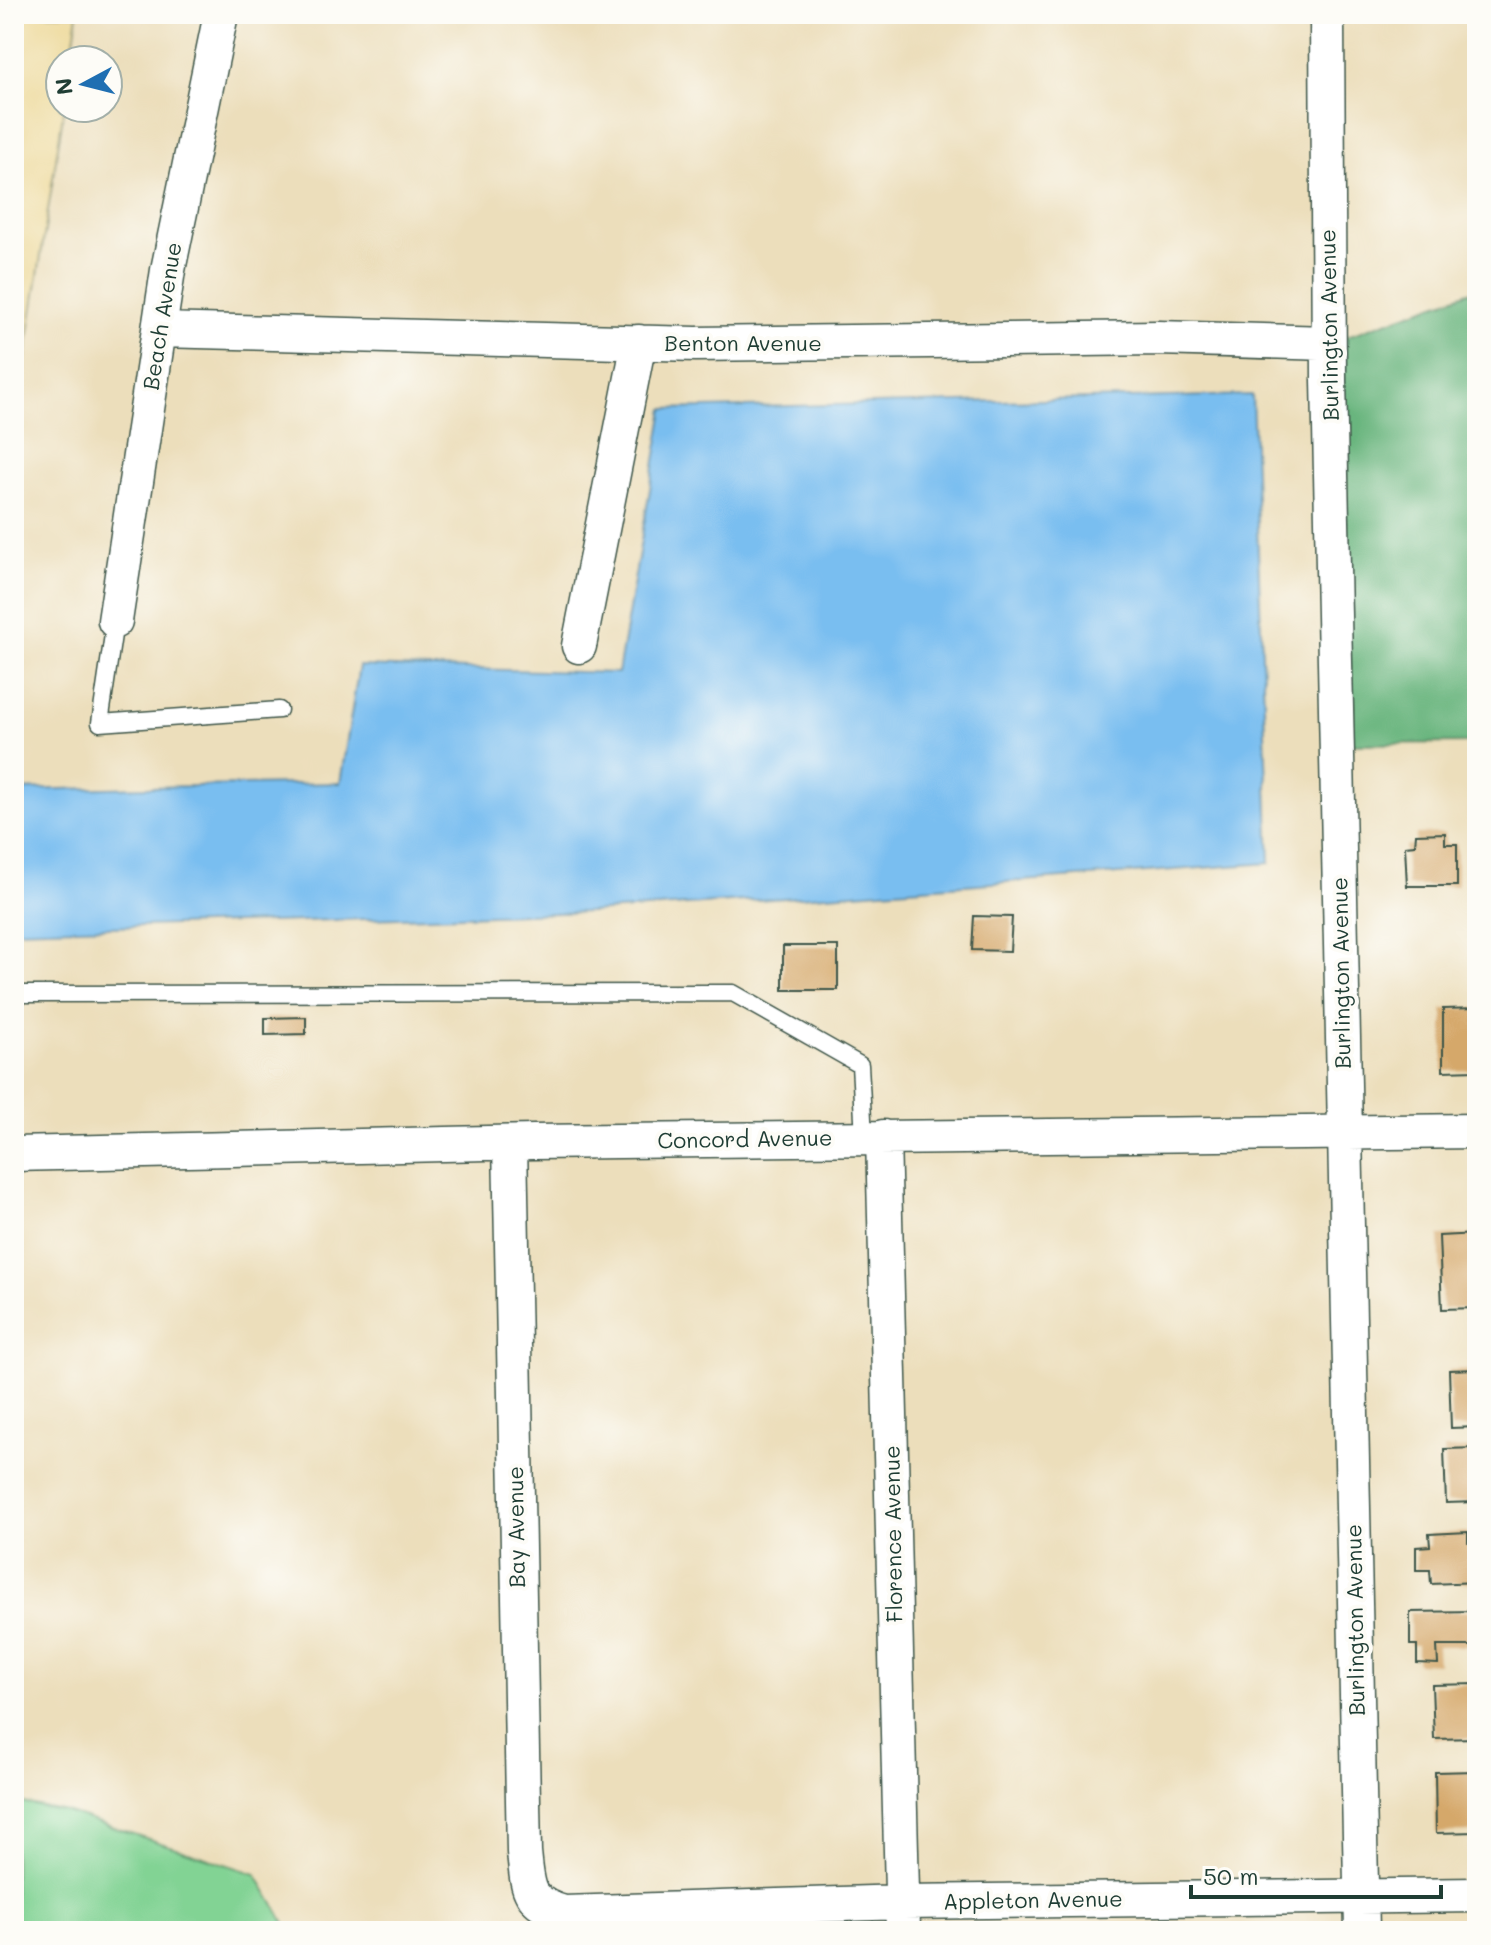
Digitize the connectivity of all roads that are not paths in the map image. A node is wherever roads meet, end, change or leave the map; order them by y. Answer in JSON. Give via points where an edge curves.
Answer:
{"nodes":[{"id":1,"x":221,"y":14,"type":"edge"},
{"id":2,"x":1327,"y":14,"type":"edge"},
{"id":3,"x":159,"y":330,"type":"junction"},
{"id":4,"x":639,"y":342,"type":"junction"},
{"id":5,"x":1328,"y":343,"type":"junction"},
{"id":6,"x":115,"y":621,"type":"joint"},
{"id":7,"x":579,"y":646,"type":"dead end"},
{"id":8,"x":279,"y":710,"type":"dead end"},
{"id":9,"x":14,"y":994,"type":"edge"},
{"id":10,"x":1477,"y":1131,"type":"edge"},
{"id":11,"x":1344,"y":1133,"type":"junction"},
{"id":12,"x":873,"y":1137,"type":"junction"},
{"id":13,"x":510,"y":1143,"type":"junction"},
{"id":14,"x":14,"y":1154,"type":"edge"},
{"id":15,"x":1477,"y":1895,"type":"edge"},
{"id":16,"x":1361,"y":1897,"type":"junction"},
{"id":17,"x":541,"y":1906,"type":"joint"},
{"id":18,"x":903,"y":1916,"type":"edge"},
{"id":19,"x":1362,"y":1931,"type":"edge"}],
"edges":[{"from":1,"to":3,"type":"street","name":"Beach Avenue"},
{"from":2,"to":5,"type":"street","name":"Burlington Avenue"},
{"from":3,"to":4,"type":"street","name":"Benton Avenue"},
{"from":3,"to":6,"type":"street","name":"Beach Avenue"},
{"from":4,"to":5,"type":"street","name":"Benton Avenue","via":[[1158,338]]},
{"from":4,"to":7,"type":"street"},
{"from":5,"to":11,"type":"street","name":"Burlington Avenue"},
{"from":6,"to":8,"type":"lane","via":[[100,723]]},
{"from":9,"to":12,"type":"lane","via":[[733,993],[860,1065]]},
{"from":10,"to":11,"type":"street","name":"Concord Avenue"},
{"from":11,"to":12,"type":"street","name":"Concord Avenue"},
{"from":11,"to":16,"type":"street","name":"Burlington Avenue"},
{"from":12,"to":13,"type":"street","name":"Concord Avenue"},
{"from":12,"to":18,"type":"street","name":"Florence Avenue"},
{"from":13,"to":14,"type":"street","name":"Concord Avenue"},
{"from":13,"to":17,"type":"street","name":"Bay Avenue","via":[[524,1852],[527,1882]]},
{"from":15,"to":16,"type":"street","name":"Appleton Avenue"},
{"from":16,"to":18,"type":"street","name":"Appleton Avenue"},
{"from":16,"to":19,"type":"street","name":"Burlington Avenue"},
{"from":17,"to":18,"type":"street","name":"Appleton Avenue","via":[[564,1913]]}]}
